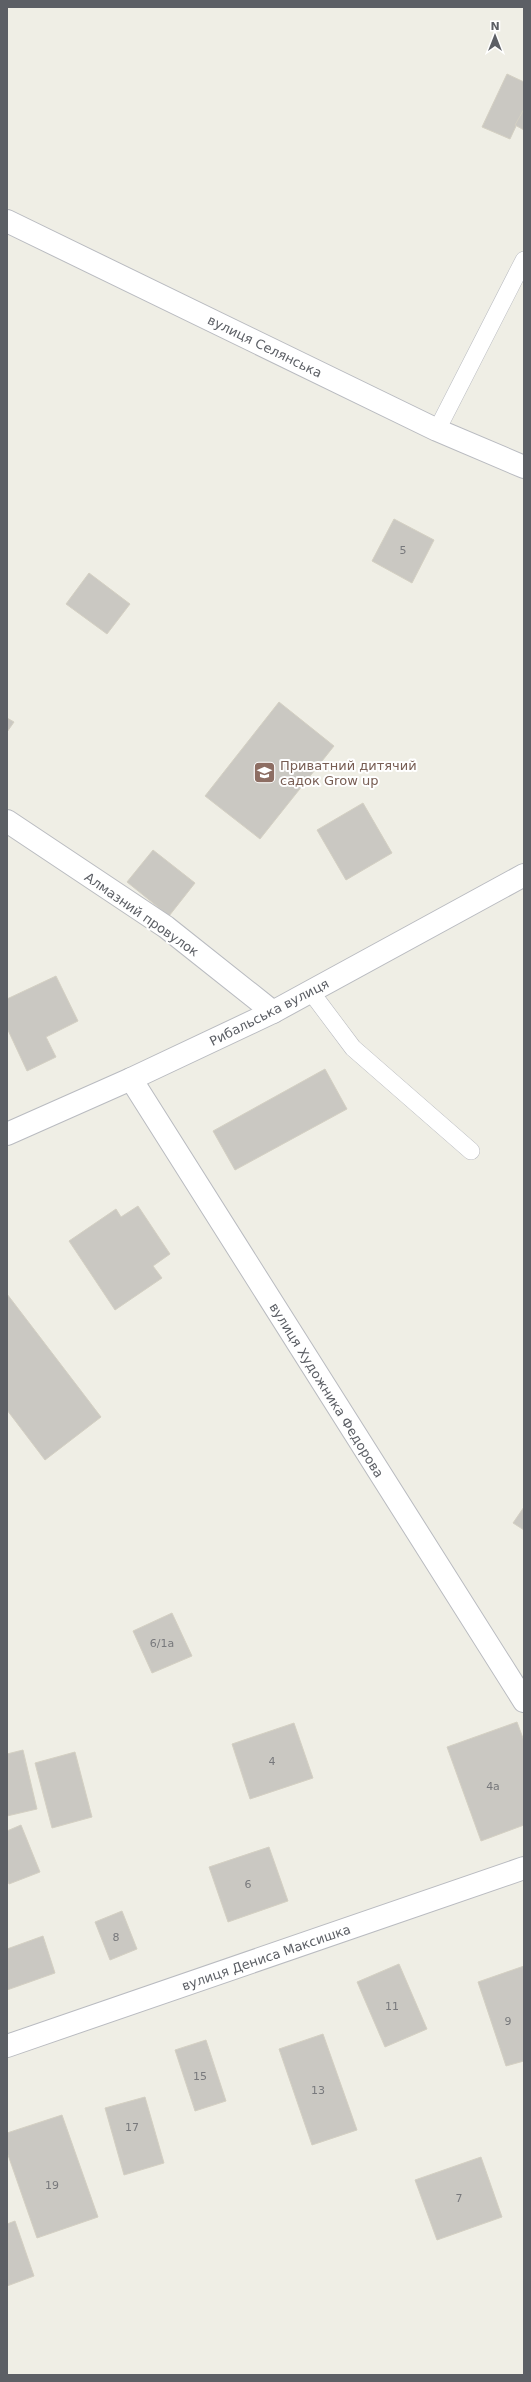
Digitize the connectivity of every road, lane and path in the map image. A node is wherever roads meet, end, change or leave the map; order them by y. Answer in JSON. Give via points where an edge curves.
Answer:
{"nodes":[{"id":1,"x":7,"y":222,"type":"edge"},
{"id":2,"x":524,"y":260,"type":"edge"},
{"id":3,"x":437,"y":430,"type":"junction"},
{"id":4,"x":524,"y":467,"type":"edge"},
{"id":5,"x":7,"y":821,"type":"edge"},
{"id":6,"x":524,"y":875,"type":"edge"},
{"id":7,"x":311,"y":992,"type":"junction"},
{"id":8,"x":273,"y":1012,"type":"junction"},
{"id":9,"x":131,"y":1079,"type":"junction"},
{"id":10,"x":7,"y":1134,"type":"edge"},
{"id":11,"x":471,"y":1151,"type":"dead end"},
{"id":12,"x":524,"y":1701,"type":"edge"},
{"id":13,"x":524,"y":1868,"type":"edge"},
{"id":14,"x":7,"y":2046,"type":"edge"}],
"edges":[{"from":1,"to":3,"type":"street","name":"вулиця Селянська"},
{"from":2,"to":3,"type":"lane"},
{"from":3,"to":4,"type":"street","name":"вулиця Селянська"},
{"from":5,"to":8,"type":"street","name":"Алмазний провулок","via":[[166,927]]},
{"from":6,"to":7,"type":"street","name":"Рибальська вулиця"},
{"from":7,"to":8,"type":"street","name":"Рибальська вулиця"},
{"from":7,"to":11,"type":"lane","via":[[352,1048]]},
{"from":8,"to":9,"type":"street","name":"Рибальська вулиця"},
{"from":9,"to":10,"type":"street","name":"Рибальська вулиця"},
{"from":9,"to":12,"type":"street","name":"вулиця Художника Федорова"},
{"from":13,"to":14,"type":"street","name":"вулиця Дениса Максишка"}]}
